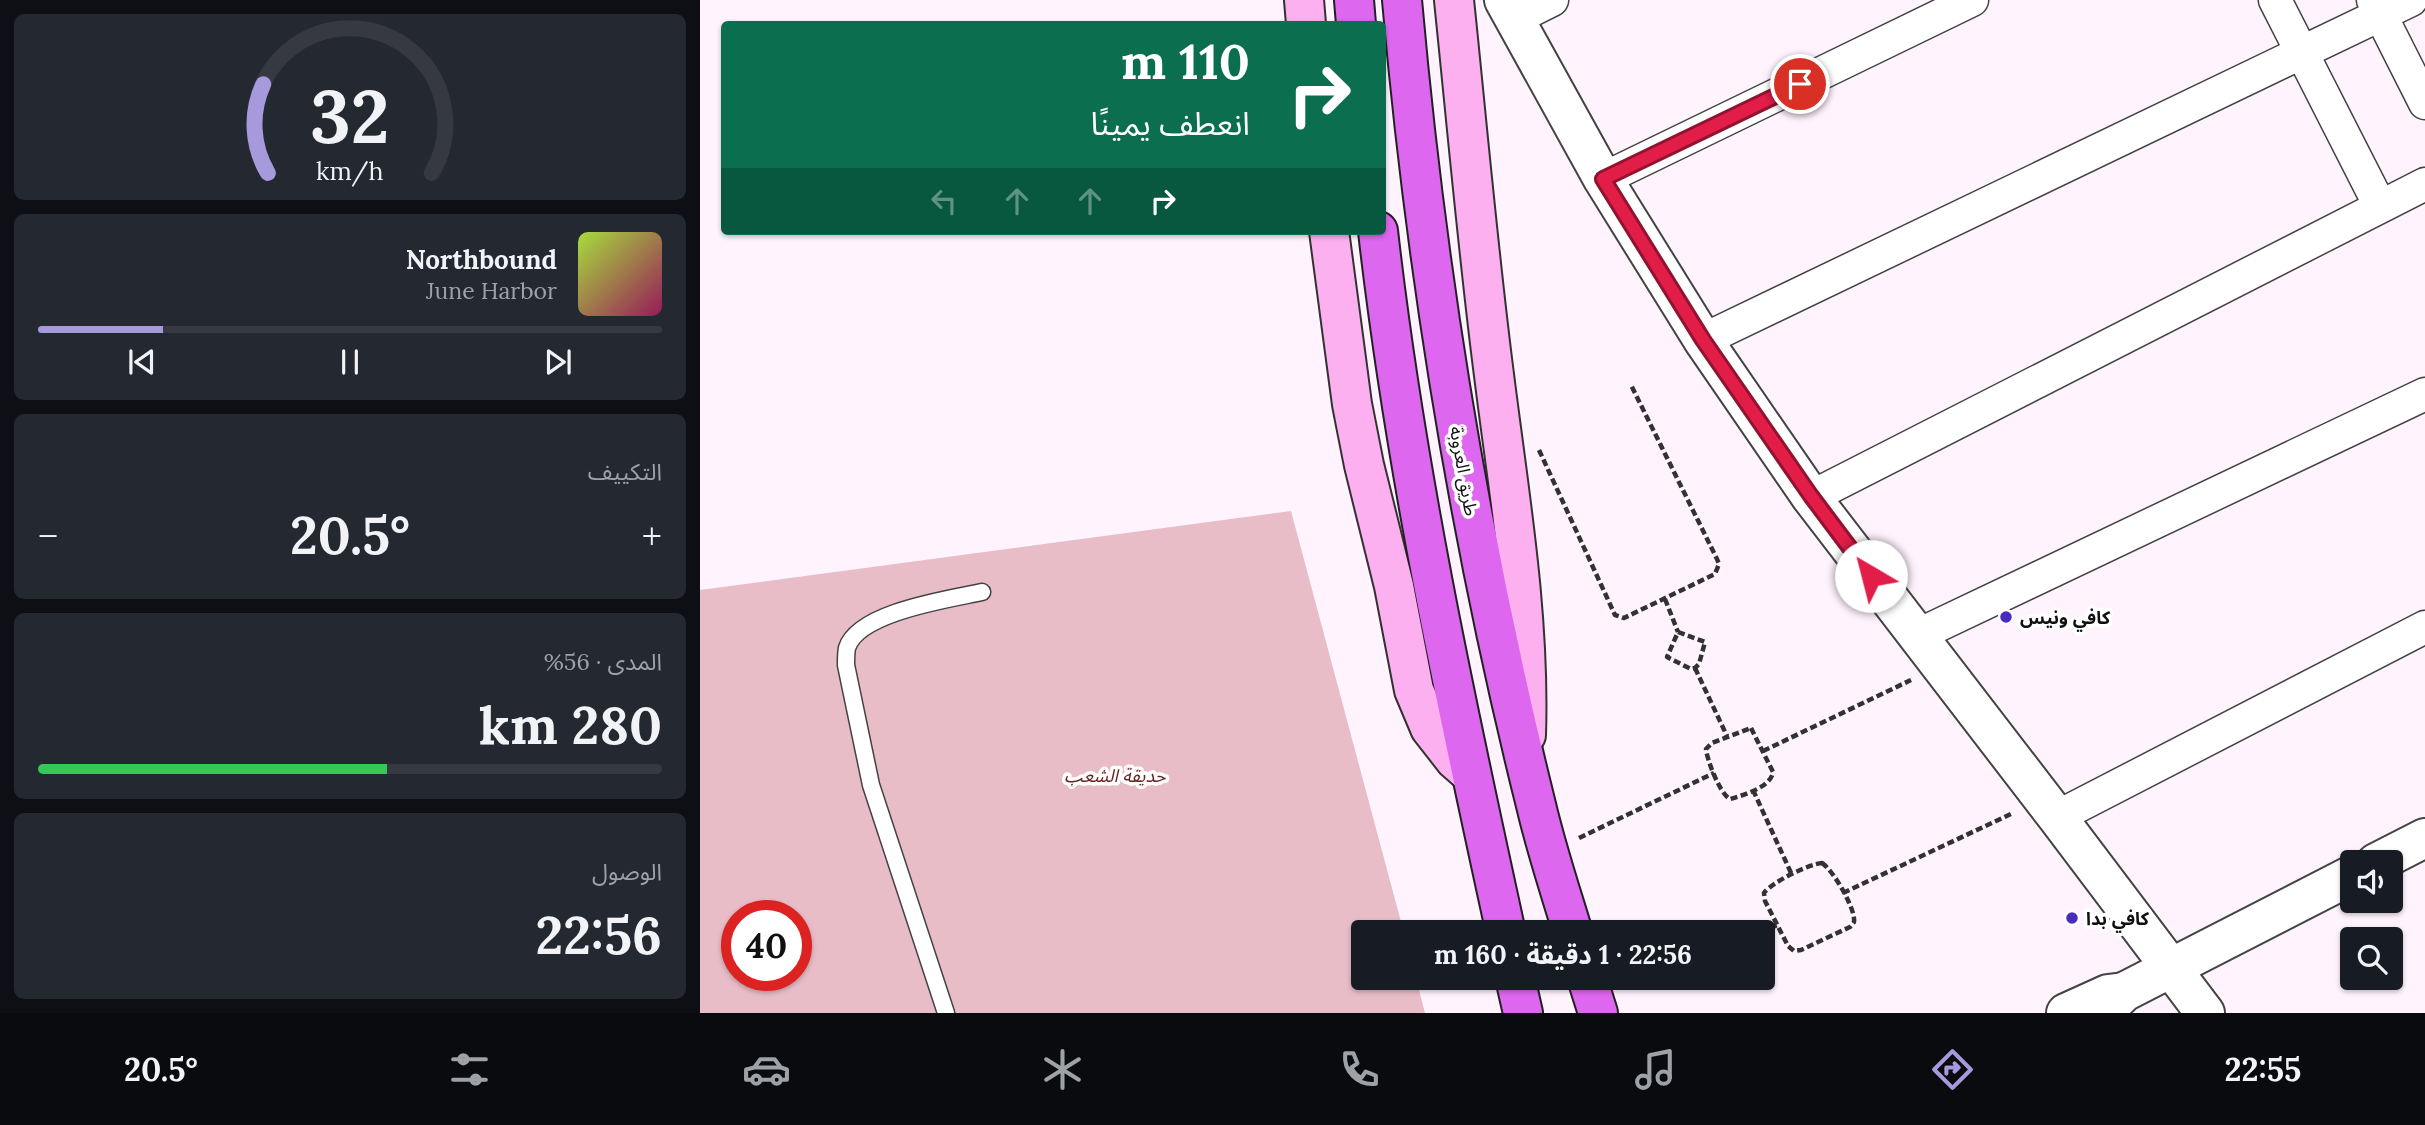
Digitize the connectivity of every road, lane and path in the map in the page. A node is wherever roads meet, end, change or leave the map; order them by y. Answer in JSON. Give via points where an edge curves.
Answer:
{"nodes":[{"id":1,"x":1304,"y":0,"type":"edge"},
{"id":2,"x":1354,"y":0,"type":"edge"},
{"id":3,"x":1402,"y":0,"type":"edge"},
{"id":4,"x":1454,"y":0,"type":"edge"},
{"id":5,"x":1552,"y":0,"type":"edge"},
{"id":6,"x":1972,"y":0,"type":"edge"},
{"id":7,"x":2275,"y":0,"type":"edge"},
{"id":8,"x":2411,"y":0,"type":"edge"},
{"id":9,"x":2377,"y":7,"type":"edge"},
{"id":10,"x":1509,"y":9,"type":"edge"},
{"id":11,"x":1307,"y":21,"type":"edge"},
{"id":12,"x":1356,"y":21,"type":"edge"},
{"id":13,"x":2301,"y":53,"type":"junction"},
{"id":14,"x":2425,"y":103,"type":"edge"},
{"id":15,"x":1603,"y":179,"type":"junction"},
{"id":16,"x":2425,"y":184,"type":"edge"},
{"id":17,"x":2380,"y":206,"type":"junction"},
{"id":18,"x":1330,"y":235,"type":"edge"},
{"id":19,"x":1379,"y":235,"type":"edge"},
{"id":20,"x":1703,"y":340,"type":"junction"},
{"id":21,"x":1631,"y":385,"type":"dead end"},
{"id":22,"x":2425,"y":394,"type":"edge"},
{"id":23,"x":1538,"y":447,"type":"dead end"},
{"id":24,"x":1811,"y":496,"type":"junction"},
{"id":25,"x":982,"y":592,"type":"dead end"},
{"id":26,"x":1665,"y":599,"type":"junction"},
{"id":27,"x":2425,"y":627,"type":"edge"},
{"id":28,"x":1678,"y":632,"type":"junction"},
{"id":29,"x":1916,"y":636,"type":"junction"},
{"id":30,"x":1940,"y":667,"type":"junction"},
{"id":31,"x":1695,"y":668,"type":"junction"},
{"id":32,"x":1727,"y":736,"type":"junction"},
{"id":33,"x":1763,"y":751,"type":"junction"},
{"id":34,"x":1525,"y":762,"type":"junction"},
{"id":35,"x":1714,"y":773,"type":"junction"},
{"id":36,"x":1471,"y":774,"type":"junction"},
{"id":37,"x":1752,"y":790,"type":"junction"},
{"id":38,"x":2050,"y":808,"type":"junction"},
{"id":39,"x":1579,"y":838,"type":"dead end"},
{"id":40,"x":2425,"y":838,"type":"edge"},
{"id":41,"x":2401,"y":850,"type":"edge"},
{"id":42,"x":1793,"y":875,"type":"junction"},
{"id":43,"x":2340,"y":881,"type":"edge"},
{"id":44,"x":1843,"y":893,"type":"junction"},
{"id":45,"x":1503,"y":920,"type":"edge"},
{"id":46,"x":1569,"y":920,"type":"edge"},
{"id":47,"x":1777,"y":925,"type":"joint"},
{"id":48,"x":2170,"y":968,"type":"junction"},
{"id":49,"x":1518,"y":990,"type":"edge"},
{"id":50,"x":1591,"y":990,"type":"edge"},
{"id":51,"x":2113,"y":1003,"type":"edge"},
{"id":52,"x":946,"y":1013,"type":"edge"},
{"id":53,"x":1523,"y":1013,"type":"edge"},
{"id":54,"x":1598,"y":1013,"type":"edge"},
{"id":55,"x":2066,"y":1013,"type":"edge"},
{"id":56,"x":2204,"y":1013,"type":"edge"}],
"edges":[{"from":1,"to":11,"type":"main road"},
{"from":2,"to":12,"type":"highway"},
{"from":3,"to":34,"type":"highway","name":"طريق العروبة","via":[[1419,166],[1452,403]]},
{"from":4,"to":34,"type":"main road","via":[[1522,600]]},
{"from":5,"to":10,"type":"street"},
{"from":6,"to":15,"type":"street"},
{"from":7,"to":13,"type":"street"},
{"from":8,"to":9,"type":"street"},
{"from":9,"to":13,"type":"street"},
{"from":9,"to":14,"type":"street"},
{"from":10,"to":15,"type":"street"},
{"from":13,"to":17,"type":"street"},
{"from":13,"to":20,"type":"street"},
{"from":15,"to":20,"type":"street"},
{"from":16,"to":17,"type":"street"},
{"from":17,"to":24,"type":"street"},
{"from":18,"to":36,"type":"main road","via":[[1352,404],[1414,690],[1430,728]]},
{"from":19,"to":36,"type":"highway","via":[[1430,572]]},
{"from":20,"to":24,"type":"street"},
{"from":21,"to":26,"type":"path","via":[[1719,564],[1711,577]]},
{"from":22,"to":29,"type":"street"},
{"from":23,"to":26,"type":"path","via":[[1615,615],[1624,618]]},
{"from":24,"to":29,"type":"street"},
{"from":25,"to":52,"type":"lane","via":[[897,611],[859,631],[846,655],[871,785]]},
{"from":26,"to":28,"type":"path"},
{"from":27,"to":38,"type":"street"},
{"from":28,"to":31,"type":"path","via":[[1704,642]]},
{"from":28,"to":31,"type":"path","via":[[1667,657]]},
{"from":29,"to":30,"type":"street"},
{"from":30,"to":33,"type":"path"},
{"from":30,"to":38,"type":"street"},
{"from":31,"to":32,"type":"path"},
{"from":32,"to":33,"type":"path","via":[[1751,728]]},
{"from":32,"to":35,"type":"path","via":[[1706,748]]},
{"from":33,"to":37,"type":"path","via":[[1772,778]]},
{"from":34,"to":46,"type":"highway","name":"طريق العروبة"},
{"from":35,"to":37,"type":"path","via":[[1730,799]]},
{"from":35,"to":39,"type":"path"},
{"from":36,"to":45,"type":"highway"},
{"from":37,"to":42,"type":"path"},
{"from":38,"to":44,"type":"path"},
{"from":38,"to":48,"type":"street"},
{"from":40,"to":41,"type":"street"},
{"from":42,"to":44,"type":"path","via":[[1822,863]]},
{"from":42,"to":47,"type":"path","via":[[1764,892]]},
{"from":43,"to":48,"type":"street"},
{"from":44,"to":47,"type":"path","via":[[1855,917],[1844,930],[1794,951]]},
{"from":48,"to":51,"type":"street"},
{"from":48,"to":56,"type":"street"},
{"from":49,"to":53,"type":"highway"},
{"from":50,"to":54,"type":"highway"},
{"from":51,"to":55,"type":"street","via":[[2108,994]]}]}
